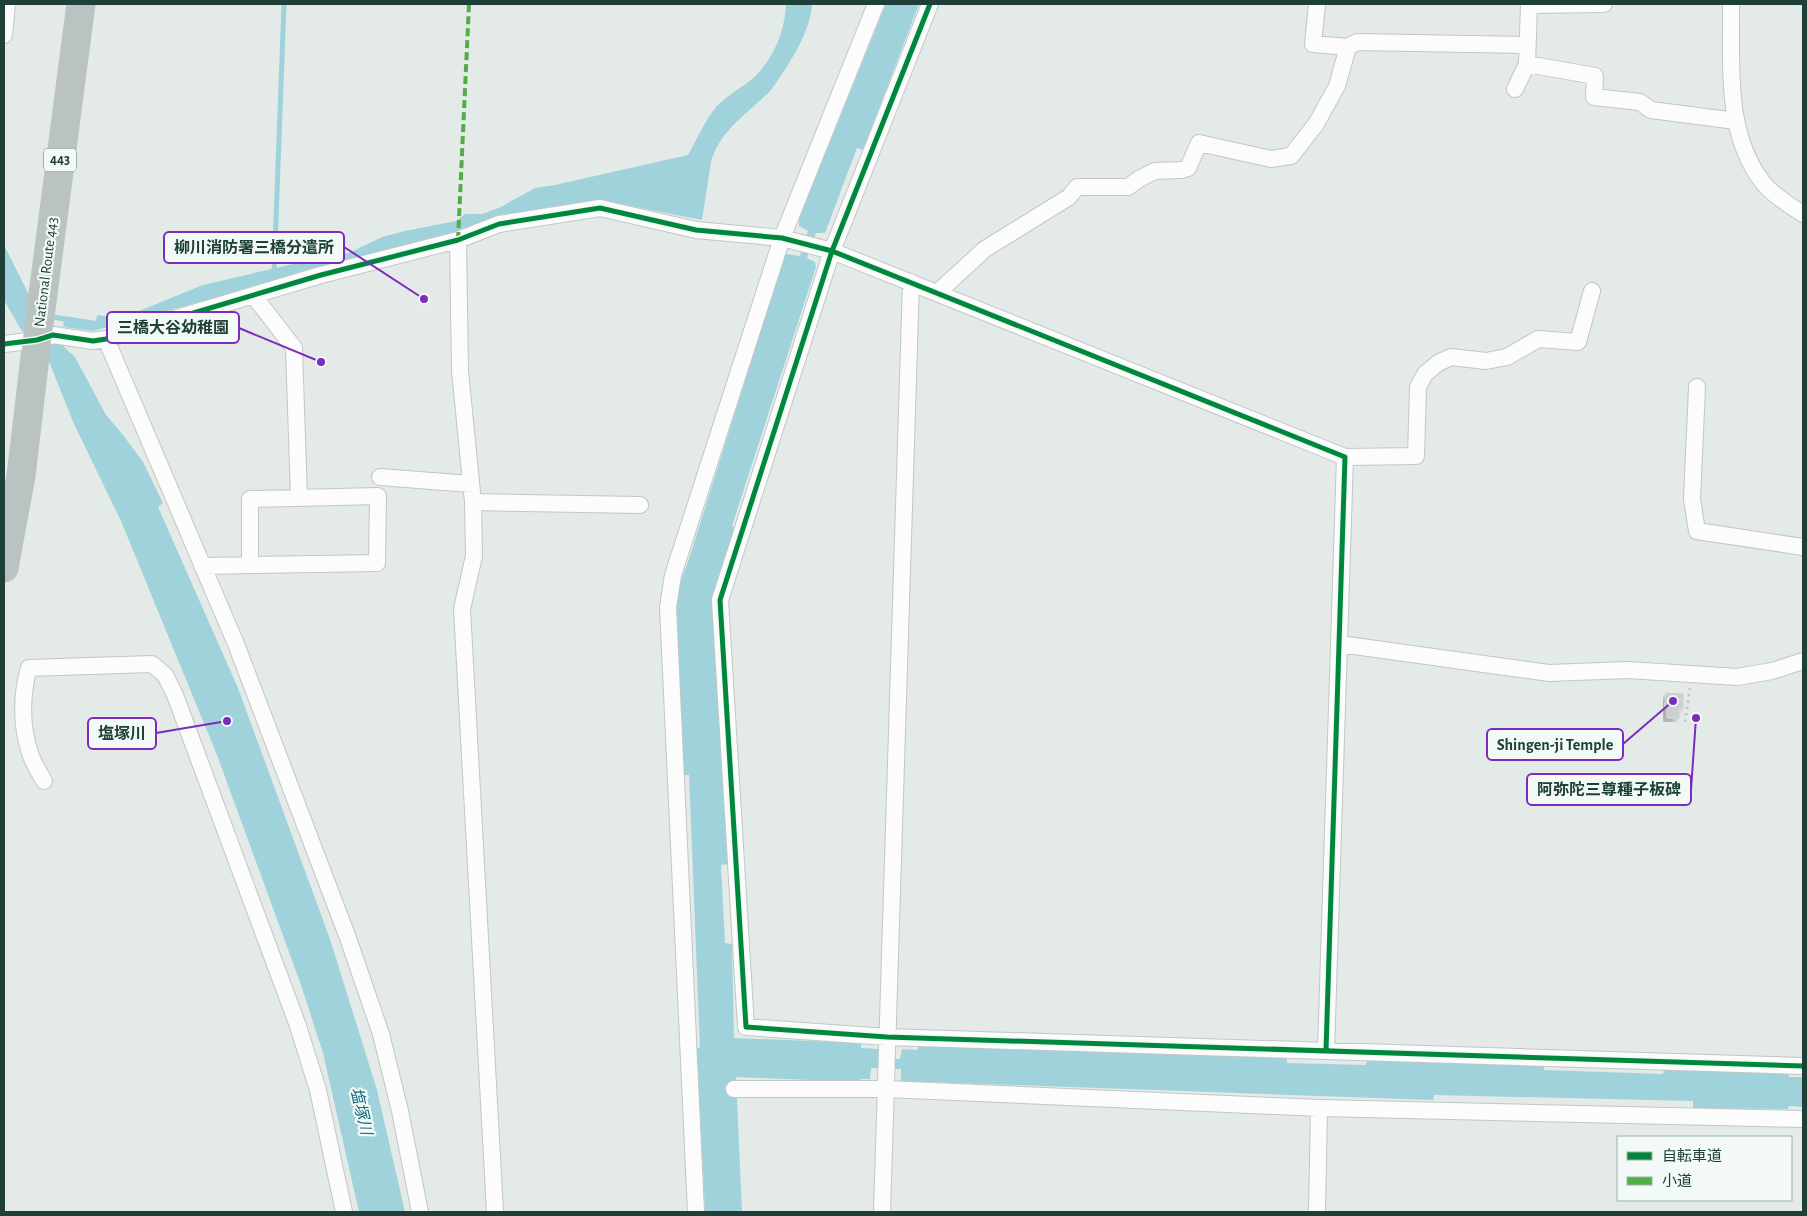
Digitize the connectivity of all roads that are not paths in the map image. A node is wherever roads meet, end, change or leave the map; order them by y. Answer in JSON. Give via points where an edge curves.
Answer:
{"nodes":[{"id":1,"x":7,"y":4,"type":"edge"},
{"id":2,"x":81,"y":4,"type":"edge"},
{"id":3,"x":876,"y":4,"type":"edge"},
{"id":4,"x":930,"y":4,"type":"edge"},
{"id":5,"x":1317,"y":4,"type":"edge"},
{"id":6,"x":1604,"y":4,"type":"edge"},
{"id":7,"x":1731,"y":4,"type":"edge"},
{"id":8,"x":4,"y":35,"type":"edge"},
{"id":9,"x":1528,"y":45,"type":"junction"},
{"id":10,"x":1348,"y":47,"type":"junction"},
{"id":11,"x":1526,"y":64,"type":"junction"},
{"id":12,"x":1515,"y":90,"type":"dead end"},
{"id":13,"x":1736,"y":121,"type":"junction"},
{"id":14,"x":1803,"y":214,"type":"edge"},
{"id":15,"x":782,"y":238,"type":"junction"},
{"id":16,"x":458,"y":240,"type":"junction"},
{"id":17,"x":832,"y":251,"type":"junction"},
{"id":18,"x":912,"y":282,"type":"junction"},
{"id":19,"x":1592,"y":291,"type":"dead end"},
{"id":20,"x":937,"y":293,"type":"junction"},
{"id":21,"x":253,"y":295,"type":"junction"},
{"id":22,"x":24,"y":335,"type":"edge"},
{"id":23,"x":99,"y":340,"type":"junction"},
{"id":24,"x":1697,"y":387,"type":"dead end"},
{"id":25,"x":1346,"y":457,"type":"junction"},
{"id":26,"x":380,"y":477,"type":"dead end"},
{"id":27,"x":471,"y":484,"type":"junction"},
{"id":28,"x":299,"y":498,"type":"junction"},
{"id":29,"x":472,"y":502,"type":"junction"},
{"id":30,"x":640,"y":505,"type":"dead end"},
{"id":31,"x":1803,"y":547,"type":"edge"},
{"id":32,"x":250,"y":565,"type":"junction"},
{"id":33,"x":202,"y":566,"type":"junction"},
{"id":34,"x":4,"y":568,"type":"edge"},
{"id":35,"x":1340,"y":644,"type":"junction"},
{"id":36,"x":1803,"y":661,"type":"edge"},
{"id":37,"x":44,"y":781,"type":"dead end"},
{"id":38,"x":887,"y":1037,"type":"junction"},
{"id":39,"x":1326,"y":1050,"type":"junction"},
{"id":40,"x":1803,"y":1066,"type":"edge"},
{"id":41,"x":734,"y":1089,"type":"dead end"},
{"id":42,"x":886,"y":1090,"type":"junction"},
{"id":43,"x":1319,"y":1108,"type":"junction"},
{"id":44,"x":1803,"y":1119,"type":"edge"},
{"id":45,"x":344,"y":1212,"type":"edge"},
{"id":46,"x":420,"y":1212,"type":"edge"},
{"id":47,"x":495,"y":1212,"type":"edge"},
{"id":48,"x":696,"y":1212,"type":"edge"},
{"id":49,"x":882,"y":1212,"type":"edge"},
{"id":50,"x":1317,"y":1212,"type":"edge"}],
"edges":[{"from":1,"to":8,"type":"street"},
{"from":2,"to":22,"type":"highway","name":"National Route 443","number":"443"},
{"from":3,"to":15,"type":"street"},
{"from":4,"to":17,"type":"street"},
{"from":5,"to":10,"type":"street","via":[[1313,44]]},
{"from":6,"to":9,"type":"street","via":[[1529,4]]},
{"from":7,"to":13,"type":"street"},
{"from":9,"to":10,"type":"street","via":[[1357,42]]},
{"from":9,"to":11,"type":"street"},
{"from":10,"to":20,"type":"street","via":[[1337,86],[1316,124],[1291,156],[1271,159],[1199,144],[1188,168],[1155,171],[1128,187],[1077,187],[1069,197],[985,249]]},
{"from":11,"to":12,"type":"street"},
{"from":11,"to":13,"type":"street","via":[[1595,76],[1594,97],[1640,102],[1651,110]]},
{"from":13,"to":14,"type":"street","via":[[1746,154],[1765,185]]},
{"from":15,"to":16,"type":"street","via":[[696,230],[600,208],[499,224]]},
{"from":15,"to":17,"type":"street"},
{"from":15,"to":48,"type":"street","via":[[673,575],[668,607]]},
{"from":16,"to":21,"type":"street"},
{"from":16,"to":27,"type":"street","via":[[460,371]]},
{"from":17,"to":18,"type":"street"},
{"from":17,"to":38,"type":"street","via":[[720,600],[746,1026]]},
{"from":18,"to":20,"type":"street"},
{"from":18,"to":38,"type":"street"},
{"from":19,"to":25,"type":"street","via":[[1578,342],[1538,339],[1507,357],[1486,361],[1451,356],[1425,374],[1418,387],[1416,456]]},
{"from":20,"to":25,"type":"street"},
{"from":21,"to":23,"type":"street"},
{"from":21,"to":28,"type":"street","via":[[294,348]]},
{"from":22,"to":23,"type":"street"},
{"from":22,"to":34,"type":"highway","name":"National Route 443","number":"443","via":[[34,371],[21,476]]},
{"from":23,"to":33,"type":"street"},
{"from":24,"to":31,"type":"street","via":[[1692,498],[1697,531]]},
{"from":25,"to":35,"type":"street"},
{"from":26,"to":27,"type":"street"},
{"from":27,"to":29,"type":"street"},
{"from":28,"to":32,"type":"street","via":[[250,499]]},
{"from":28,"to":32,"type":"street","via":[[378,496],[377,563]]},
{"from":29,"to":30,"type":"street"},
{"from":29,"to":47,"type":"street","via":[[474,556],[462,609]]},
{"from":32,"to":33,"type":"street"},
{"from":33,"to":46,"type":"street","via":[[236,644],[348,938],[381,1034]]},
{"from":35,"to":36,"type":"street","via":[[1549,673],[1628,670],[1737,677]]},
{"from":35,"to":39,"type":"street"},
{"from":37,"to":45,"type":"street","via":[[30,753],[24,727],[24,686],[29,668],[152,664],[165,675],[175,694],[298,1026],[318,1090]]},
{"from":38,"to":39,"type":"street"},
{"from":38,"to":42,"type":"street"},
{"from":39,"to":40,"type":"street"},
{"from":41,"to":42,"type":"street"},
{"from":42,"to":43,"type":"street"},
{"from":42,"to":49,"type":"street"},
{"from":43,"to":44,"type":"street"},
{"from":43,"to":50,"type":"street"}]}
